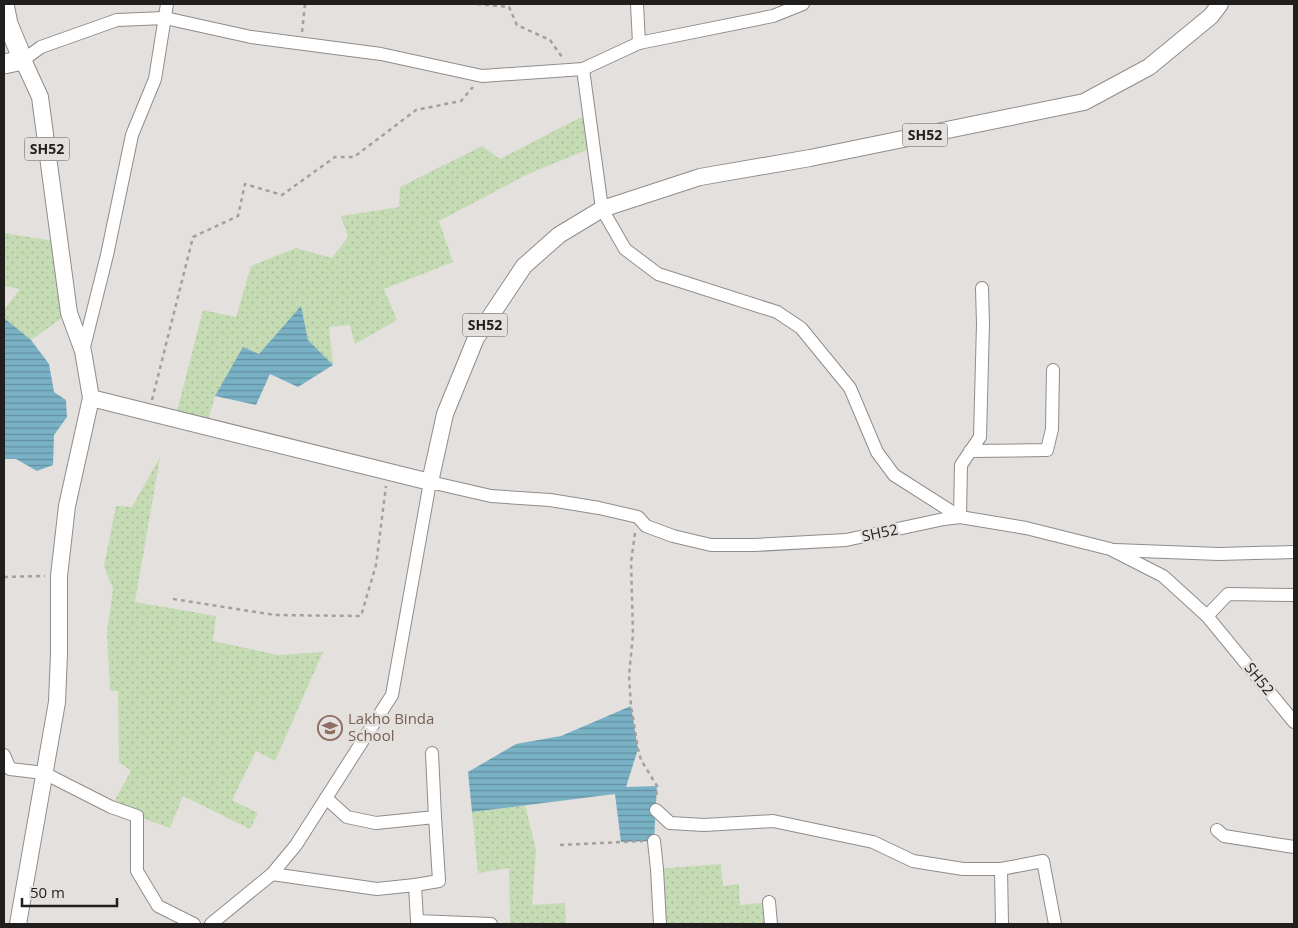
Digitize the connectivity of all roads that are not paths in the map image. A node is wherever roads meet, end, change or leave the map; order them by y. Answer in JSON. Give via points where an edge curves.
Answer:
{"nodes":[{"id":1,"x":4,"y":4,"type":"edge"},
{"id":2,"x":167,"y":4,"type":"edge"},
{"id":3,"x":638,"y":4,"type":"edge"},
{"id":4,"x":804,"y":4,"type":"edge"},
{"id":5,"x":1220,"y":4,"type":"edge"},
{"id":6,"x":165,"y":18,"type":"junction"},
{"id":7,"x":639,"y":43,"type":"junction"},
{"id":8,"x":23,"y":60,"type":"junction"},
{"id":9,"x":4,"y":64,"type":"edge"},
{"id":10,"x":577,"y":69,"type":"junction"},
{"id":11,"x":602,"y":209,"type":"junction"},
{"id":12,"x":982,"y":288,"type":"dead end"},
{"id":13,"x":83,"y":351,"type":"junction"},
{"id":14,"x":1053,"y":370,"type":"dead end"},
{"id":15,"x":91,"y":398,"type":"junction"},
{"id":16,"x":970,"y":451,"type":"junction"},
{"id":17,"x":430,"y":482,"type":"junction"},
{"id":18,"x":960,"y":517,"type":"junction"},
{"id":19,"x":1110,"y":549,"type":"junction"},
{"id":20,"x":1294,"y":552,"type":"edge"},
{"id":21,"x":1294,"y":595,"type":"edge"},
{"id":22,"x":1207,"y":616,"type":"junction"},
{"id":23,"x":1294,"y":722,"type":"edge"},
{"id":24,"x":432,"y":753,"type":"dead end"},
{"id":25,"x":4,"y":755,"type":"edge"},
{"id":26,"x":44,"y":773,"type":"junction"},
{"id":27,"x":326,"y":798,"type":"junction"},
{"id":28,"x":656,"y":810,"type":"dead end"},
{"id":29,"x":435,"y":817,"type":"junction"},
{"id":30,"x":1217,"y":830,"type":"dead end"},
{"id":31,"x":654,"y":841,"type":"dead end"},
{"id":32,"x":1294,"y":847,"type":"edge"},
{"id":33,"x":1001,"y":869,"type":"junction"},
{"id":34,"x":272,"y":874,"type":"junction"},
{"id":35,"x":415,"y":884,"type":"junction"},
{"id":36,"x":769,"y":902,"type":"dead end"},
{"id":37,"x":18,"y":924,"type":"edge"},
{"id":38,"x":194,"y":924,"type":"edge"},
{"id":39,"x":210,"y":924,"type":"edge"},
{"id":40,"x":491,"y":924,"type":"edge"},
{"id":41,"x":660,"y":924,"type":"edge"},
{"id":42,"x":771,"y":924,"type":"edge"},
{"id":43,"x":1002,"y":924,"type":"edge"},
{"id":44,"x":1055,"y":924,"type":"edge"}],
"edges":[{"from":1,"to":8,"type":"highway","via":[[8,24]]},
{"from":2,"to":6,"type":"street"},
{"from":3,"to":7,"type":"street"},
{"from":4,"to":7,"type":"street","via":[[772,16]]},
{"from":5,"to":11,"type":"main road","name":"SH52","number":"SH52","via":[[1211,16],[1149,67],[1084,102],[700,177]]},
{"from":6,"to":8,"type":"street","via":[[117,20],[41,47]]},
{"from":6,"to":10,"type":"street","via":[[251,37],[381,54],[482,76]]},
{"from":6,"to":13,"type":"street","via":[[155,79],[132,135]]},
{"from":7,"to":10,"type":"street"},
{"from":8,"to":9,"type":"highway"},
{"from":8,"to":13,"type":"main road","name":"SH52","number":"SH52","via":[[40,97],[69,313]]},
{"from":10,"to":11,"type":"street"},
{"from":11,"to":17,"type":"main road","name":"SH52","number":"SH52","via":[[559,235],[524,266],[476,338],[445,414]]},
{"from":11,"to":18,"type":"street","via":[[626,249],[658,274],[777,312],[801,328],[850,388],[877,452],[894,475]]},
{"from":12,"to":16,"type":"street","via":[[980,437]]},
{"from":13,"to":15,"type":"main road","name":"SH52","number":"SH52"},
{"from":14,"to":16,"type":"street","via":[[1052,429],[1047,450]]},
{"from":15,"to":17,"type":"main road","name":"SH52","number":"SH52"},
{"from":15,"to":26,"type":"main road","via":[[67,506],[59,576],[56,702]]},
{"from":16,"to":18,"type":"street","via":[[961,465]]},
{"from":17,"to":18,"type":"street","name":"SH52","number":"SH52","via":[[490,496],[550,500],[599,508],[638,517],[646,526],[711,546],[846,540]]},
{"from":17,"to":27,"type":"street","via":[[392,695]]},
{"from":18,"to":19,"type":"street","name":"SH52","number":"SH52","via":[[1026,528]]},
{"from":19,"to":20,"type":"street","via":[[1219,554]]},
{"from":19,"to":22,"type":"street","name":"SH52","number":"SH52","via":[[1163,576]]},
{"from":21,"to":22,"type":"street","via":[[1228,594]]},
{"from":22,"to":23,"type":"street","name":"SH52","number":"SH52"},
{"from":24,"to":29,"type":"street"},
{"from":25,"to":26,"type":"street","via":[[10,768]]},
{"from":26,"to":37,"type":"main road"},
{"from":26,"to":38,"type":"street","via":[[137,816],[137,871],[158,906]]},
{"from":27,"to":29,"type":"street","via":[[347,817],[376,823]]},
{"from":27,"to":34,"type":"street","via":[[296,845]]},
{"from":28,"to":33,"type":"street","via":[[670,823],[704,825],[773,821],[873,842],[913,861],[963,869]]},
{"from":29,"to":35,"type":"street","via":[[439,881]]},
{"from":30,"to":32,"type":"street","via":[[1224,836]]},
{"from":31,"to":41,"type":"street"},
{"from":33,"to":43,"type":"street"},
{"from":33,"to":44,"type":"street","via":[[1043,861]]},
{"from":34,"to":35,"type":"street","via":[[377,889]]},
{"from":34,"to":39,"type":"street"},
{"from":35,"to":40,"type":"street","via":[[417,921]]},
{"from":36,"to":42,"type":"street"}]}
